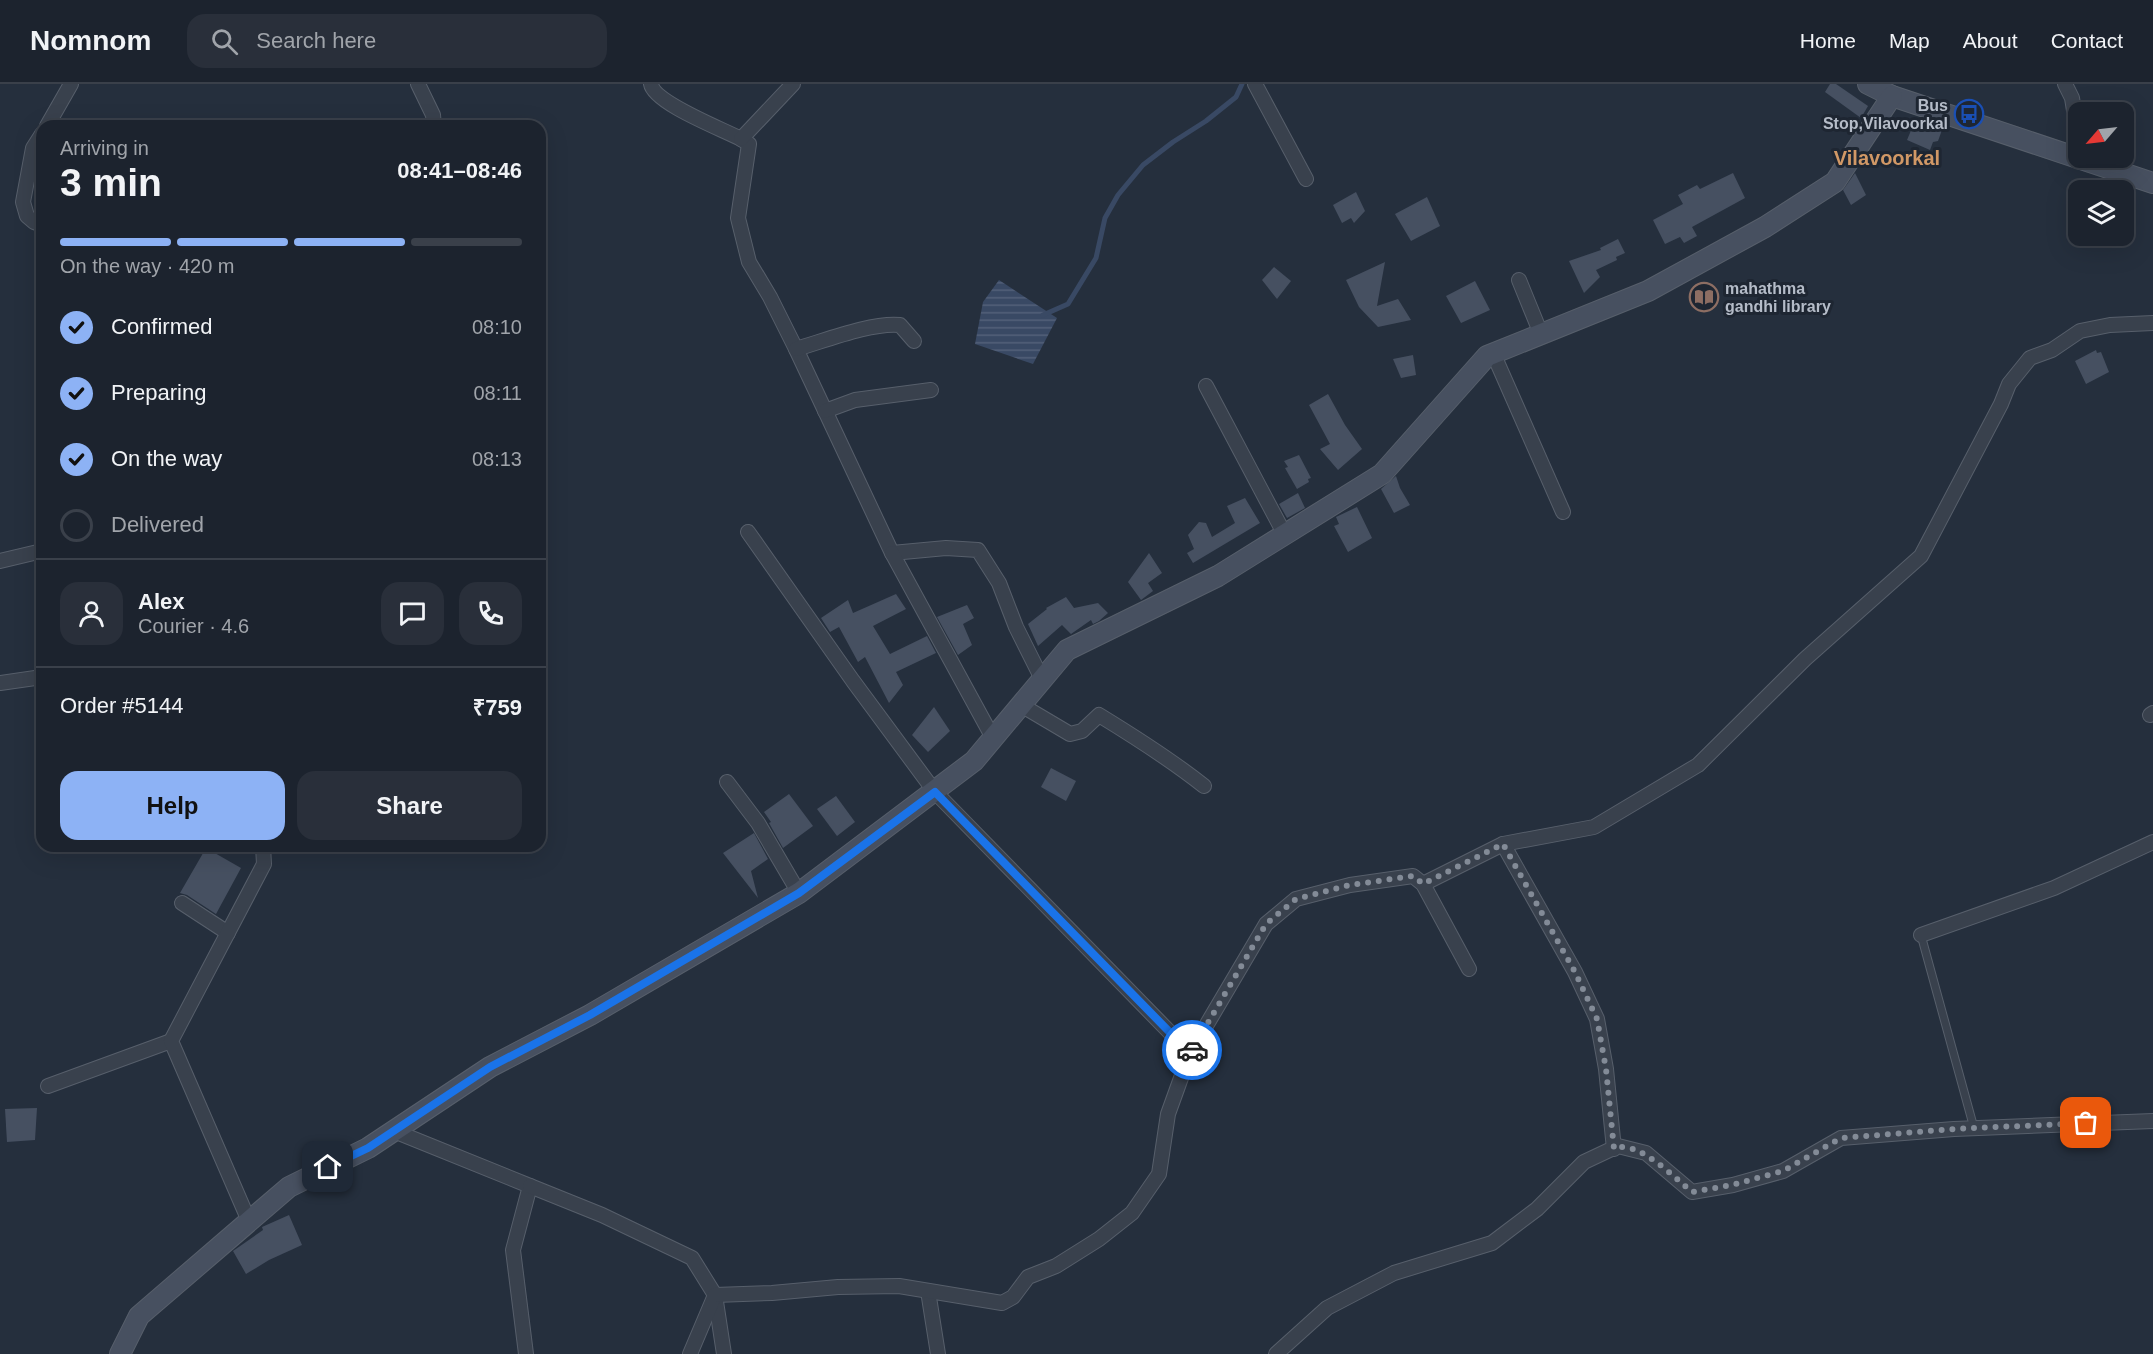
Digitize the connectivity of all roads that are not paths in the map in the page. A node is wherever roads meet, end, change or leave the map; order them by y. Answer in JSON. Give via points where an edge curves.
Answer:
{"nodes":[{"id":1,"x":71,"y":84,"type":"edge"},
{"id":2,"x":418,"y":84,"type":"edge"},
{"id":3,"x":651,"y":84,"type":"edge"},
{"id":4,"x":793,"y":84,"type":"edge"},
{"id":5,"x":1255,"y":84,"type":"edge"},
{"id":6,"x":1868,"y":84,"type":"edge"},
{"id":7,"x":2065,"y":84,"type":"edge"},
{"id":8,"x":1892,"y":96,"type":"junction"},
{"id":9,"x":2073,"y":102,"type":"edge"},
{"id":10,"x":50,"y":120,"type":"edge"},
{"id":11,"x":433,"y":120,"type":"edge"},
{"id":12,"x":741,"y":138,"type":"junction"},
{"id":13,"x":36,"y":143,"type":"edge"},
{"id":14,"x":2068,"y":149,"type":"edge"},
{"id":15,"x":2117,"y":168,"type":"edge"},
{"id":16,"x":1306,"y":179,"type":"dead end"},
{"id":17,"x":2153,"y":183,"type":"edge"},
{"id":18,"x":36,"y":223,"type":"edge"},
{"id":19,"x":1519,"y":280,"type":"dead end"},
{"id":20,"x":2153,"y":323,"type":"edge"},
{"id":21,"x":1541,"y":334,"type":"junction"},
{"id":22,"x":914,"y":340,"type":"dead end"},
{"id":23,"x":796,"y":349,"type":"junction"},
{"id":24,"x":1493,"y":354,"type":"junction"},
{"id":25,"x":1206,"y":386,"type":"dead end"},
{"id":26,"x":931,"y":390,"type":"dead end"},
{"id":27,"x":825,"y":411,"type":"junction"},
{"id":28,"x":1563,"y":512,"type":"dead end"},
{"id":29,"x":748,"y":532,"type":"dead end"},
{"id":30,"x":1285,"y":535,"type":"junction"},
{"id":31,"x":36,"y":552,"type":"edge"},
{"id":32,"x":892,"y":553,"type":"junction"},
{"id":33,"x":0,"y":561,"type":"edge"},
{"id":34,"x":36,"y":678,"type":"edge"},
{"id":35,"x":1042,"y":680,"type":"junction"},
{"id":36,"x":0,"y":683,"type":"edge"},
{"id":37,"x":1021,"y":705,"type":"junction"},
{"id":38,"x":993,"y":738,"type":"junction"},
{"id":39,"x":727,"y":782,"type":"dead end"},
{"id":40,"x":1204,"y":786,"type":"dead end"},
{"id":41,"x":935,"y":792,"type":"junction"},
{"id":42,"x":2153,"y":842,"type":"edge"},
{"id":43,"x":1503,"y":844,"type":"junction"},
{"id":44,"x":263,"y":852,"type":"edge"},
{"id":45,"x":1423,"y":884,"type":"junction"},
{"id":46,"x":799,"y":893,"type":"junction"},
{"id":47,"x":182,"y":903,"type":"dead end"},
{"id":48,"x":228,"y":933,"type":"junction"},
{"id":49,"x":1922,"y":935,"type":"joint"},
{"id":50,"x":1469,"y":969,"type":"dead end"},
{"id":51,"x":171,"y":1041,"type":"junction"},
{"id":52,"x":1190,"y":1053,"type":"junction"},
{"id":53,"x":48,"y":1086,"type":"dead end"},
{"id":54,"x":2153,"y":1121,"type":"edge"},
{"id":55,"x":1974,"y":1128,"type":"junction"},
{"id":56,"x":394,"y":1131,"type":"junction"},
{"id":57,"x":1614,"y":1149,"type":"junction"},
{"id":58,"x":530,"y":1186,"type":"junction"},
{"id":59,"x":249,"y":1221,"type":"junction"},
{"id":60,"x":928,"y":1291,"type":"junction"},
{"id":61,"x":715,"y":1295,"type":"junction"},
{"id":62,"x":1279,"y":1353,"type":"edge"},
{"id":63,"x":120,"y":1354,"type":"edge"},
{"id":64,"x":526,"y":1354,"type":"edge"},
{"id":65,"x":690,"y":1354,"type":"edge"},
{"id":66,"x":724,"y":1354,"type":"edge"},
{"id":67,"x":938,"y":1354,"type":"edge"}],
"edges":[{"from":1,"to":10,"type":"street"},
{"from":2,"to":11,"type":"street"},
{"from":3,"to":12,"type":"street","via":[[652,90],[669,104]]},
{"from":4,"to":12,"type":"street"},
{"from":5,"to":16,"type":"street"},
{"from":6,"to":8,"type":"street"},
{"from":7,"to":9,"type":"street"},
{"from":8,"to":14,"type":"street"},
{"from":8,"to":21,"type":"street","via":[[1835,182],[1765,228],[1648,291]]},
{"from":12,"to":23,"type":"street","via":[[749,144],[738,218],[749,262]]},
{"from":13,"to":18,"type":"street","via":[[23,202],[27,216]]},
{"from":15,"to":17,"type":"street"},
{"from":19,"to":21,"type":"street"},
{"from":20,"to":43,"type":"street","via":[[2080,331],[2052,350],[2031,358],[2009,384],[1921,556],[1805,659],[1698,765],[1594,827]]},
{"from":21,"to":24,"type":"street"},
{"from":22,"to":23,"type":"street","via":[[900,325],[890,324]]},
{"from":23,"to":27,"type":"street"},
{"from":24,"to":28,"type":"street"},
{"from":24,"to":30,"type":"street","via":[[1486,356],[1382,474]]},
{"from":25,"to":30,"type":"street"},
{"from":26,"to":27,"type":"street","via":[[855,400]]},
{"from":27,"to":32,"type":"street"},
{"from":29,"to":41,"type":"street"},
{"from":30,"to":35,"type":"street","via":[[1218,576],[1067,650]]},
{"from":31,"to":33,"type":"street"},
{"from":32,"to":35,"type":"street","via":[[946,548],[978,550],[999,583]]},
{"from":32,"to":38,"type":"street"},
{"from":34,"to":36,"type":"street"},
{"from":35,"to":37,"type":"street"},
{"from":37,"to":38,"type":"street"},
{"from":37,"to":40,"type":"street","via":[[1070,734],[1082,731],[1099,715]]},
{"from":38,"to":41,"type":"street","via":[[974,761]]},
{"from":39,"to":46,"type":"street","via":[[758,823]]},
{"from":41,"to":46,"type":"street"},
{"from":41,"to":52,"type":"street"},
{"from":42,"to":49,"type":"street","via":[[2054,888]]},
{"from":43,"to":45,"type":"street"},
{"from":43,"to":57,"type":"street","via":[[1597,1019]]},
{"from":44,"to":48,"type":"street","via":[[264,864]]},
{"from":45,"to":50,"type":"street"},
{"from":45,"to":52,"type":"street","via":[[1413,876],[1350,885],[1296,899],[1266,924]]},
{"from":46,"to":56,"type":"street","via":[[590,1015],[490,1067]]},
{"from":47,"to":48,"type":"street"},
{"from":48,"to":51,"type":"street"},
{"from":49,"to":55,"type":"lane"},
{"from":51,"to":53,"type":"street"},
{"from":51,"to":59,"type":"street"},
{"from":52,"to":60,"type":"street","via":[[1168,1114],[1159,1174],[1132,1213],[1056,1266],[1028,1277],[1013,1297],[1002,1303]]},
{"from":54,"to":55,"type":"street"},
{"from":55,"to":57,"type":"street","via":[[1841,1138],[1783,1171],[1692,1192],[1646,1153],[1618,1146]]},
{"from":56,"to":58,"type":"street"},
{"from":56,"to":59,"type":"street","via":[[289,1187]]},
{"from":57,"to":62,"type":"street","via":[[1584,1162],[1537,1209],[1492,1243],[1394,1273],[1327,1308]]},
{"from":58,"to":61,"type":"street","via":[[692,1257]]},
{"from":58,"to":64,"type":"street","via":[[513,1250]]},
{"from":59,"to":63,"type":"street","via":[[139,1316]]},
{"from":60,"to":61,"type":"street","via":[[899,1286],[838,1287]]},
{"from":60,"to":67,"type":"street"},
{"from":61,"to":65,"type":"street"},
{"from":61,"to":66,"type":"street"}]}
